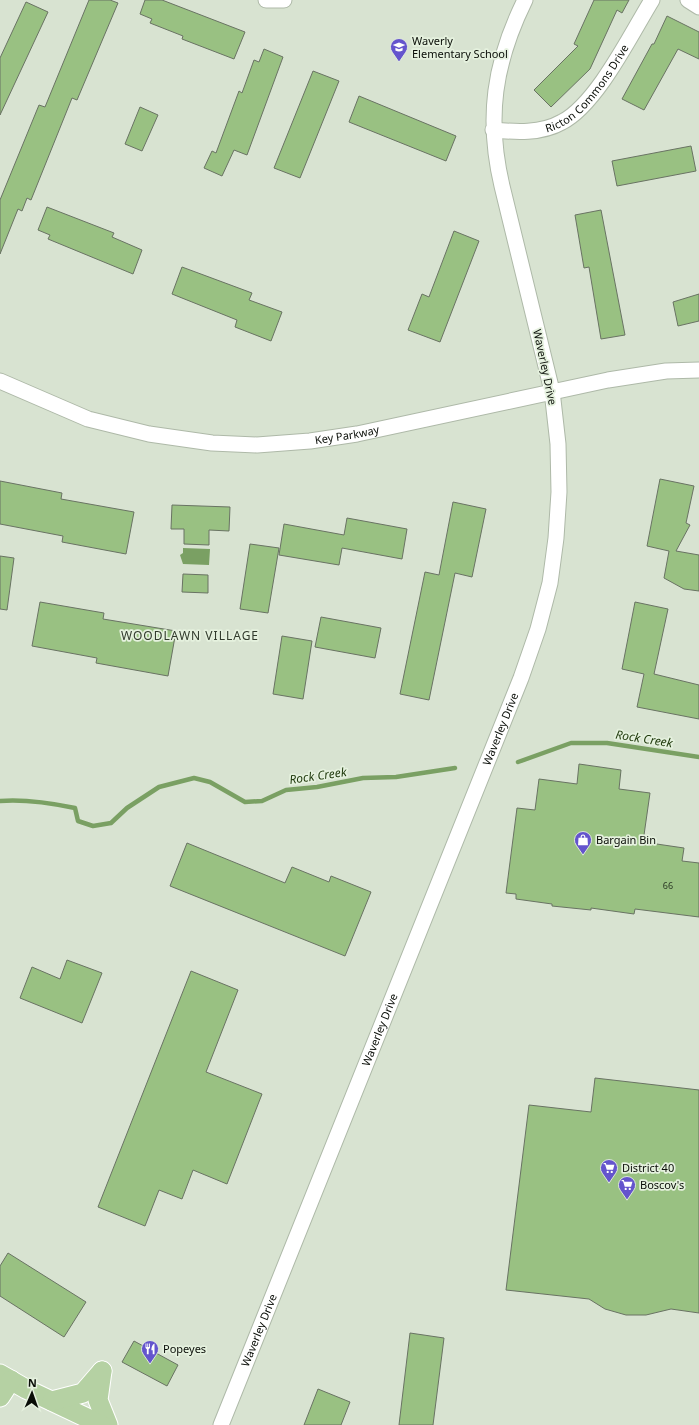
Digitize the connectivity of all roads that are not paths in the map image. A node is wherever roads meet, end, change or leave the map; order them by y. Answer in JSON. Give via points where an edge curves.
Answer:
{"nodes":[{"id":1,"x":266,"y":0,"type":"edge"},
{"id":2,"x":284,"y":0,"type":"edge"},
{"id":3,"x":652,"y":0,"type":"edge"},
{"id":4,"x":688,"y":0,"type":"edge"},
{"id":5,"x":522,"y":1,"type":"edge"},
{"id":6,"x":699,"y":7,"type":"edge"},
{"id":7,"x":492,"y":130,"type":"junction"},
{"id":8,"x":699,"y":370,"type":"edge"},
{"id":9,"x":0,"y":381,"type":"edge"},
{"id":10,"x":552,"y":391,"type":"junction"},
{"id":11,"x":5,"y":1377,"type":"edge"},
{"id":12,"x":0,"y":1397,"type":"edge"},
{"id":13,"x":52,"y":1400,"type":"junction"},
{"id":14,"x":102,"y":1425,"type":"edge"},
{"id":15,"x":108,"y":1425,"type":"edge"},
{"id":16,"x":221,"y":1425,"type":"edge"}],
"edges":[{"from":1,"to":2,"type":"street"},
{"from":3,"to":7,"type":"street","name":"Ricton Commons Drive","via":[[608,73],[578,111],[561,123],[542,129],[520,132]]},
{"from":4,"to":6,"type":"street"},
{"from":5,"to":7,"type":"street","name":"Waverley Drive","via":[[501,59]]},
{"from":7,"to":10,"type":"street","name":"Waverley Drive","via":[[496,164]]},
{"from":8,"to":10,"type":"street","name":"Key Parkway","via":[[666,371]]},
{"from":9,"to":10,"type":"street","name":"Key Parkway","via":[[88,419],[149,434],[212,443],[257,445],[357,434]]},
{"from":10,"to":16,"type":"street","name":"Waverley Drive","via":[[558,444],[559,492],[550,583],[538,629],[521,678]]},
{"from":11,"to":12,"type":"main road"},
{"from":11,"to":13,"type":"main road"},
{"from":13,"to":14,"type":"main road"},
{"from":13,"to":15,"type":"main road","via":[[83,1393],[102,1371],[98,1400]]}]}
